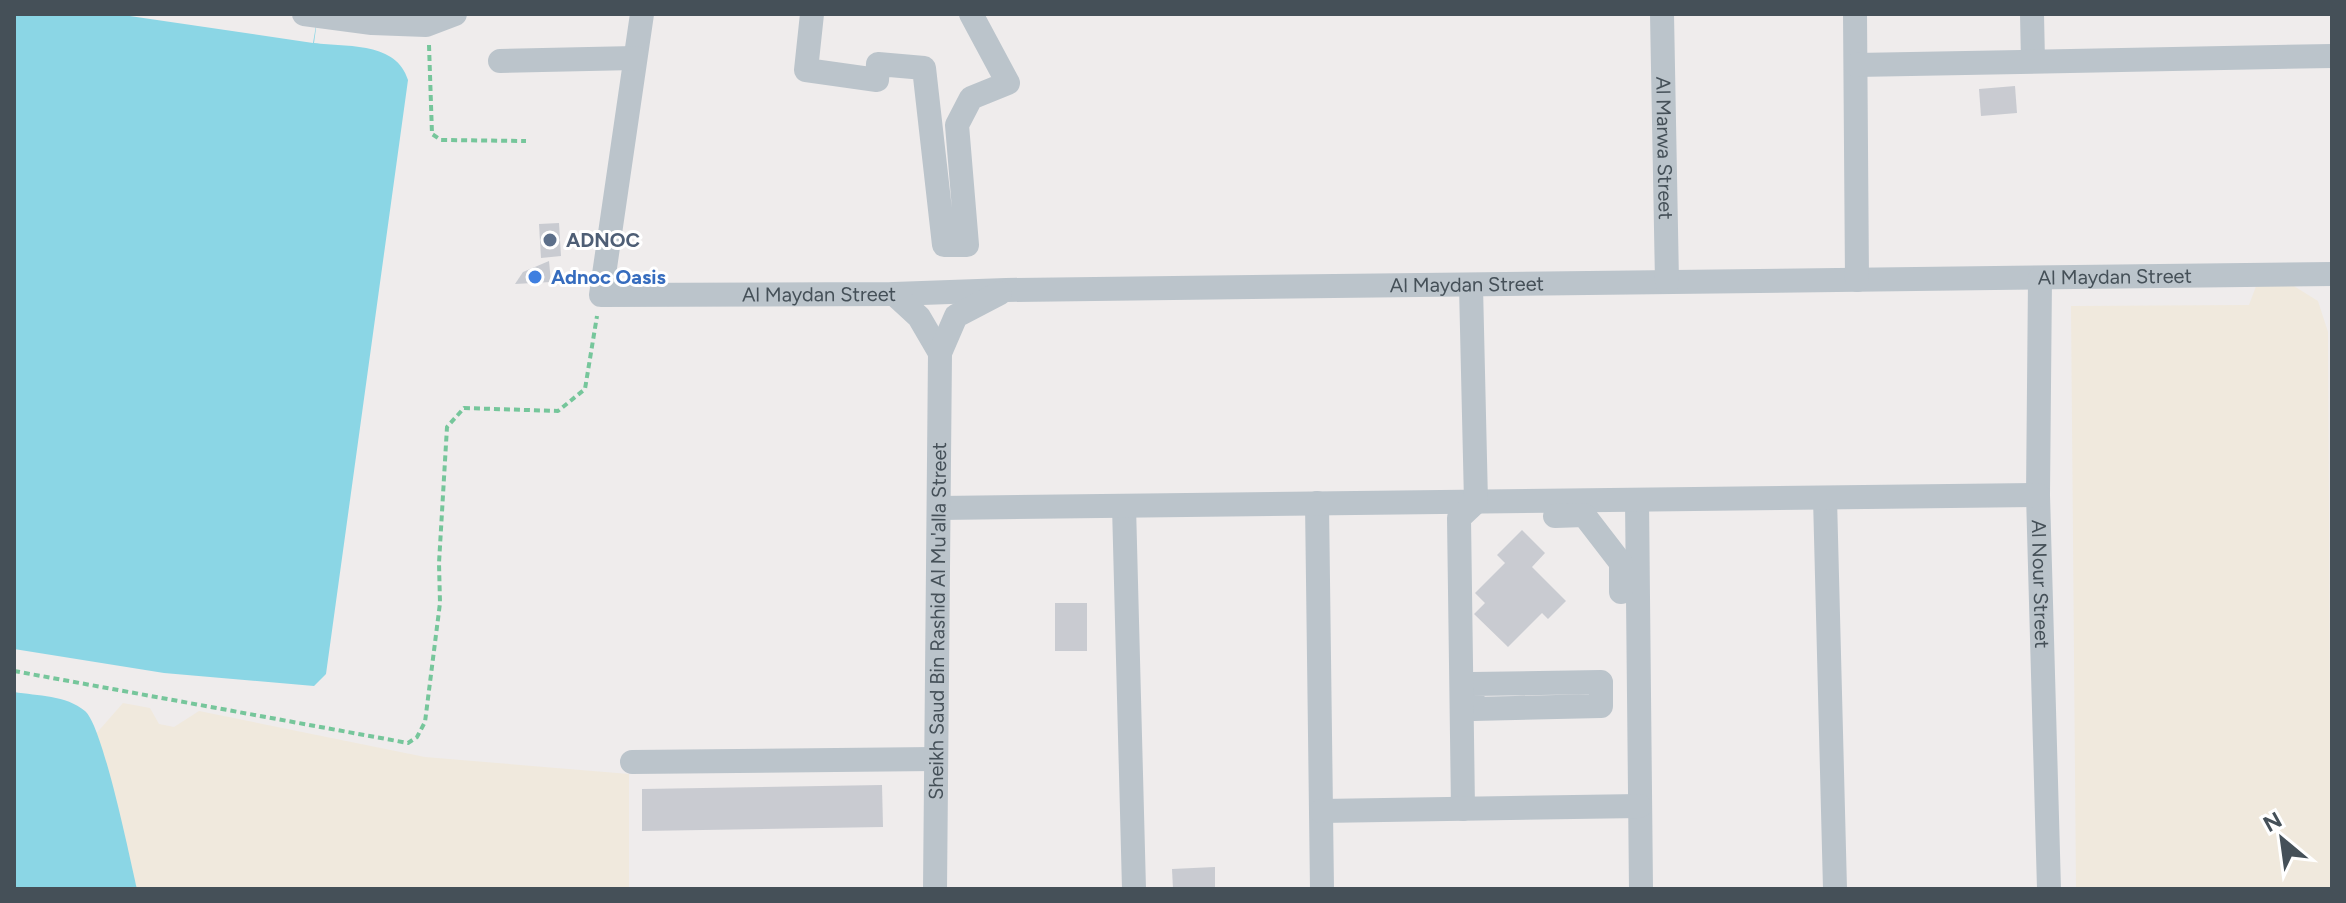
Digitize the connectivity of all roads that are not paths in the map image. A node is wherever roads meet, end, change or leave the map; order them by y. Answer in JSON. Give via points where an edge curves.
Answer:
{"nodes":[{"id":1,"x":304,"y":14,"type":"edge"},
{"id":2,"x":455,"y":14,"type":"edge"},
{"id":3,"x":618,"y":14,"type":"edge"},
{"id":4,"x":642,"y":14,"type":"edge"},
{"id":5,"x":812,"y":14,"type":"edge"},
{"id":6,"x":971,"y":14,"type":"edge"},
{"id":7,"x":1662,"y":14,"type":"edge"},
{"id":8,"x":1855,"y":14,"type":"edge"},
{"id":9,"x":2032,"y":14,"type":"edge"},
{"id":10,"x":2332,"y":56,"type":"edge"},
{"id":11,"x":635,"y":58,"type":"junction"},
{"id":12,"x":500,"y":61,"type":"dead end"},
{"id":13,"x":2033,"y":61,"type":"junction"},
{"id":14,"x":1856,"y":65,"type":"junction"},
{"id":15,"x":2332,"y":274,"type":"edge"},
{"id":16,"x":2040,"y":278,"type":"junction"},
{"id":17,"x":1857,"y":280,"type":"junction"},
{"id":18,"x":1667,"y":282,"type":"junction"},
{"id":19,"x":1471,"y":286,"type":"junction"},
{"id":20,"x":1006,"y":290,"type":"junction"},
{"id":21,"x":894,"y":294,"type":"junction"},
{"id":22,"x":940,"y":353,"type":"junction"},
{"id":23,"x":2038,"y":495,"type":"junction"},
{"id":24,"x":1825,"y":498,"type":"junction"},
{"id":25,"x":1637,"y":500,"type":"junction"},
{"id":26,"x":1317,"y":503,"type":"junction"},
{"id":27,"x":1124,"y":506,"type":"junction"},
{"id":28,"x":940,"y":508,"type":"junction"},
{"id":29,"x":1467,"y":510,"type":"junction"},
{"id":30,"x":1621,"y":702,"type":"junction"},
{"id":31,"x":926,"y":758,"type":"junction"},
{"id":32,"x":632,"y":762,"type":"dead end"},
{"id":33,"x":1640,"y":806,"type":"junction"},
{"id":34,"x":1463,"y":809,"type":"junction"},
{"id":35,"x":1321,"y":811,"type":"junction"},
{"id":36,"x":918,"y":889,"type":"edge"},
{"id":37,"x":935,"y":889,"type":"edge"},
{"id":38,"x":1134,"y":889,"type":"edge"},
{"id":39,"x":1322,"y":889,"type":"edge"},
{"id":40,"x":1641,"y":889,"type":"edge"},
{"id":41,"x":1835,"y":889,"type":"edge"},
{"id":42,"x":2049,"y":889,"type":"edge"}],
"edges":[{"from":1,"to":2,"type":"street","via":[[426,25]]},
{"from":3,"to":4,"type":"street"},
{"from":4,"to":11,"type":"street"},
{"from":5,"to":6,"type":"street","via":[[806,70],[877,80],[878,64],[924,68],[944,245],[967,245],[957,125],[971,98],[1008,83]]},
{"from":7,"to":18,"type":"street","name":"Al Marwa Street"},
{"from":8,"to":14,"type":"street"},
{"from":9,"to":13,"type":"street"},
{"from":10,"to":13,"type":"street"},
{"from":11,"to":12,"type":"street"},
{"from":11,"to":21,"type":"street","name":"Al Maydan Street","via":[[601,295]]},
{"from":13,"to":14,"type":"street"},
{"from":14,"to":17,"type":"street"},
{"from":15,"to":16,"type":"street","name":"Al Maydan Street"},
{"from":16,"to":17,"type":"street","name":"Al Maydan Street"},
{"from":16,"to":23,"type":"street","name":"Al Nour Street"},
{"from":17,"to":18,"type":"street","name":"Al Maydan Street"},
{"from":18,"to":19,"type":"street","name":"Al Maydan Street"},
{"from":19,"to":20,"type":"street","name":"Al Maydan Street"},
{"from":19,"to":29,"type":"street"},
{"from":20,"to":21,"type":"street","name":"Al Maydan Street"},
{"from":20,"to":22,"type":"street","name":"Sheikh Saud Bin Rashid Al Mu'alla Street","via":[[956,316]]},
{"from":21,"to":22,"type":"street","via":[[919,317]]},
{"from":22,"to":28,"type":"street","name":"Sheikh Saud Bin Rashid Al Mu'alla Street"},
{"from":23,"to":24,"type":"street"},
{"from":23,"to":42,"type":"street","name":"Al Nour Street"},
{"from":24,"to":25,"type":"street"},
{"from":24,"to":41,"type":"street"},
{"from":25,"to":29,"type":"street"},
{"from":25,"to":30,"type":"street"},
{"from":26,"to":27,"type":"street"},
{"from":26,"to":29,"type":"street","via":[[1409,502]]},
{"from":26,"to":35,"type":"street"},
{"from":27,"to":28,"type":"street"},
{"from":27,"to":38,"type":"street"},
{"from":28,"to":31,"type":"street","name":"Sheikh Saud Bin Rashid Al Mu'alla Street"},
{"from":29,"to":30,"type":"street","via":[[1584,515],[1621,563]]},
{"from":29,"to":34,"type":"street"},
{"from":30,"to":30,"type":"street","via":[[1601,682],[1472,684],[1473,709]]},
{"from":30,"to":33,"type":"street"},
{"from":31,"to":32,"type":"street"},
{"from":31,"to":36,"type":"street"},
{"from":31,"to":37,"type":"street","name":"Sheikh Saud Bin Rashid Al Mu'alla Street"},
{"from":33,"to":34,"type":"street"},
{"from":33,"to":40,"type":"street"},
{"from":34,"to":35,"type":"street"},
{"from":35,"to":39,"type":"street"}]}
